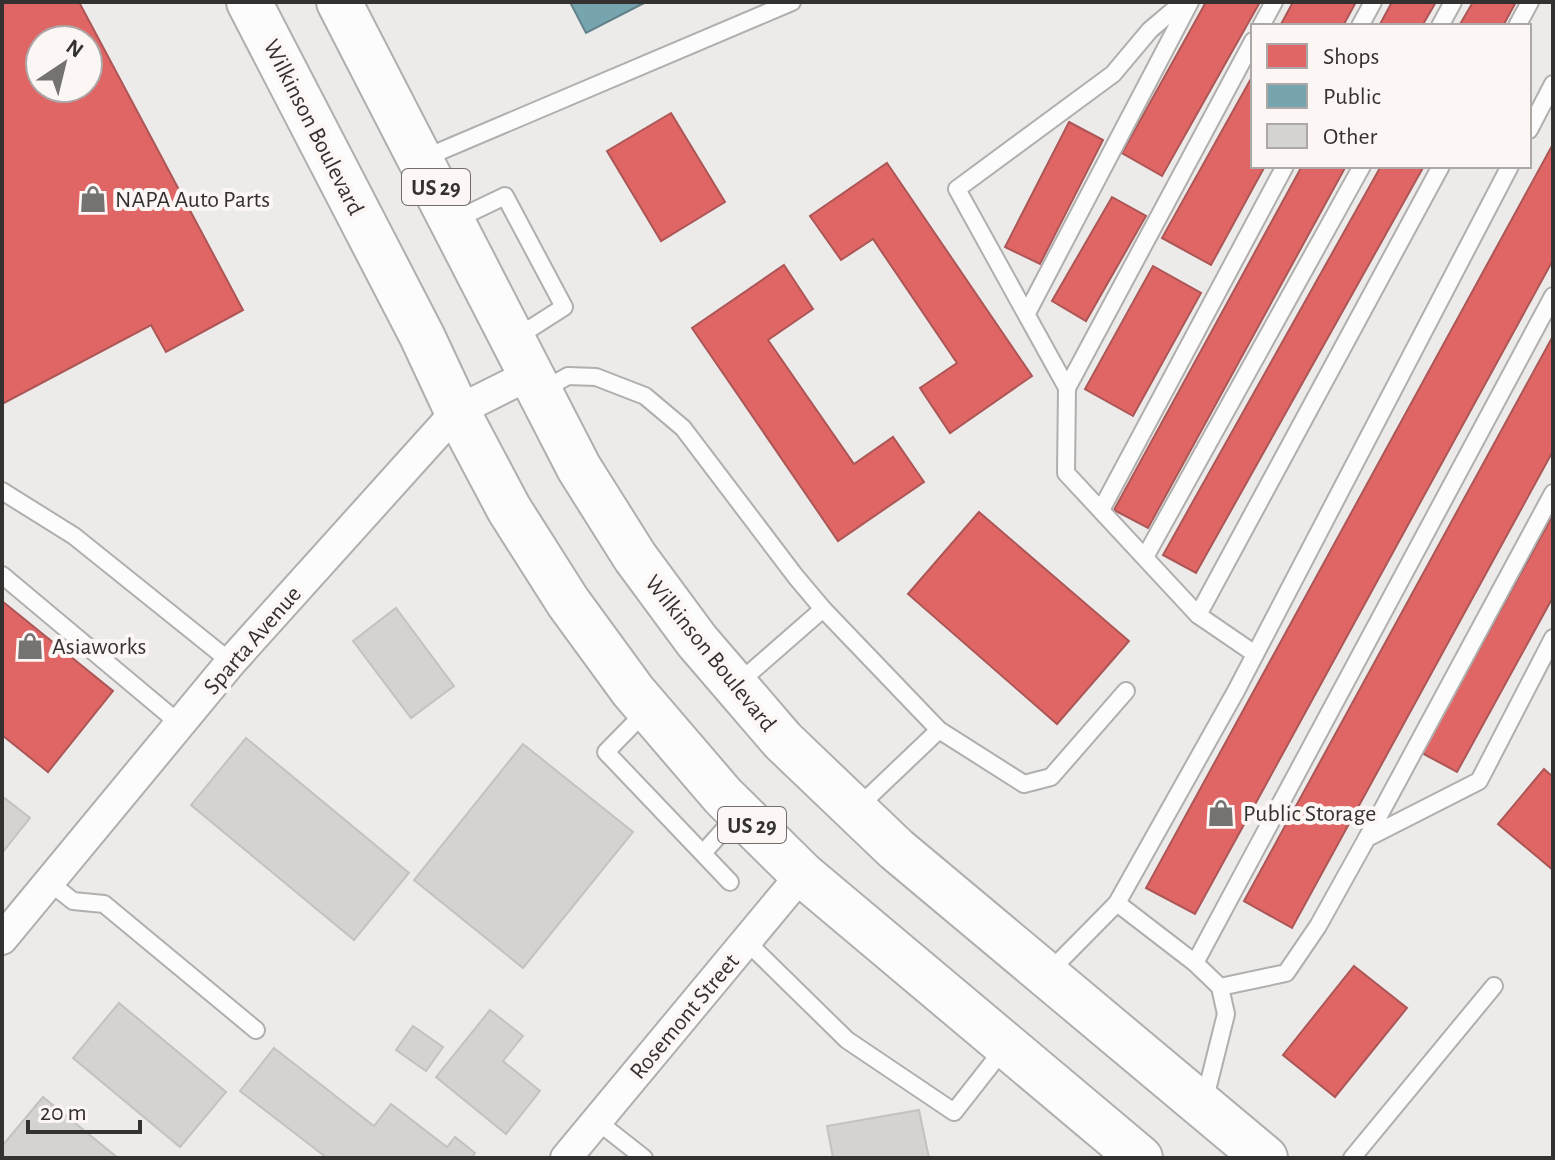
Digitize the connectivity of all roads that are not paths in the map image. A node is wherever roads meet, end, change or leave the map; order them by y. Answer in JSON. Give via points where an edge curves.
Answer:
{"nodes":[{"id":1,"x":249,"y":2,"type":"edge"},
{"id":2,"x":339,"y":2,"type":"edge"},
{"id":3,"x":792,"y":2,"type":"edge"},
{"id":4,"x":1183,"y":2,"type":"edge"},
{"id":5,"x":1190,"y":2,"type":"edge"},
{"id":6,"x":1274,"y":2,"type":"edge"},
{"id":7,"x":1373,"y":2,"type":"edge"},
{"id":8,"x":1453,"y":2,"type":"edge"},
{"id":9,"x":1530,"y":2,"type":"edge"},
{"id":10,"x":1262,"y":24,"type":"edge"},
{"id":11,"x":1361,"y":24,"type":"edge"},
{"id":12,"x":1441,"y":24,"type":"edge"},
{"id":13,"x":1518,"y":24,"type":"edge"},
{"id":14,"x":1251,"y":45,"type":"edge"},
{"id":15,"x":1553,"y":84,"type":"edge"},
{"id":16,"x":1531,"y":126,"type":"edge"},
{"id":17,"x":422,"y":159,"type":"junction"},
{"id":18,"x":1284,"y":168,"type":"edge"},
{"id":19,"x":1361,"y":168,"type":"edge"},
{"id":20,"x":1440,"y":168,"type":"edge"},
{"id":21,"x":1509,"y":168,"type":"edge"},
{"id":22,"x":454,"y":221,"type":"junction"},
{"id":23,"x":1553,"y":296,"type":"edge"},
{"id":24,"x":1027,"y":313,"type":"junction"},
{"id":25,"x":528,"y":368,"type":"junction"},
{"id":26,"x":1067,"y":388,"type":"junction"},
{"id":27,"x":457,"y":411,"type":"junction"},
{"id":28,"x":2,"y":491,"type":"edge"},
{"id":29,"x":1553,"y":493,"type":"edge"},
{"id":30,"x":1101,"y":510,"type":"junction"},
{"id":31,"x":1145,"y":557,"type":"junction"},
{"id":32,"x":2,"y":575,"type":"edge"},
{"id":33,"x":823,"y":609,"type":"junction"},
{"id":34,"x":1198,"y":615,"type":"junction"},
{"id":35,"x":1553,"y":638,"type":"edge"},
{"id":36,"x":1255,"y":654,"type":"junction"},
{"id":37,"x":231,"y":662,"type":"junction"},
{"id":38,"x":735,"y":686,"type":"junction"},
{"id":39,"x":1126,"y":691,"type":"dead end"},
{"id":40,"x":648,"y":709,"type":"junction"},
{"id":41,"x":180,"y":724,"type":"junction"},
{"id":42,"x":939,"y":730,"type":"junction"},
{"id":43,"x":855,"y":810,"type":"junction"},
{"id":44,"x":739,"y":813,"type":"junction"},
{"id":45,"x":1367,"y":838,"type":"junction"},
{"id":46,"x":703,"y":853,"type":"junction"},
{"id":47,"x":802,"y":874,"type":"junction"},
{"id":48,"x":49,"y":882,"type":"junction"},
{"id":49,"x":730,"y":882,"type":"dead end"},
{"id":50,"x":1117,"y":903,"type":"junction"},
{"id":51,"x":2,"y":939,"type":"edge"},
{"id":52,"x":746,"y":941,"type":"junction"},
{"id":53,"x":1195,"y":963,"type":"junction"},
{"id":54,"x":1046,"y":975,"type":"junction"},
{"id":55,"x":1494,"y":986,"type":"dead end"},
{"id":56,"x":1220,"y":987,"type":"junction"},
{"id":57,"x":256,"y":1030,"type":"dead end"},
{"id":58,"x":1006,"y":1045,"type":"junction"},
{"id":59,"x":1203,"y":1106,"type":"junction"},
{"id":60,"x":597,"y":1121,"type":"junction"},
{"id":61,"x":566,"y":1158,"type":"edge"},
{"id":62,"x":644,"y":1158,"type":"edge"},
{"id":63,"x":1140,"y":1158,"type":"edge"},
{"id":64,"x":1265,"y":1158,"type":"edge"},
{"id":65,"x":1352,"y":1158,"type":"edge"}],
"edges":[{"from":1,"to":27,"type":"main road","name":"Wilkinson Boulevard","number":"US 29"},
{"from":2,"to":17,"type":"main road","name":"Wilkinson Boulevard","number":"US 29"},
{"from":3,"to":17,"type":"lane"},
{"from":4,"to":24,"type":"lane","via":[[1150,30],[1113,74],[957,189]]},
{"from":5,"to":24,"type":"lane"},
{"from":6,"to":10,"type":"lane"},
{"from":7,"to":11,"type":"lane"},
{"from":8,"to":12,"type":"lane"},
{"from":9,"to":13,"type":"lane"},
{"from":14,"to":26,"type":"lane"},
{"from":15,"to":16,"type":"lane"},
{"from":17,"to":22,"type":"main road","name":"Wilkinson Boulevard","number":"US 29"},
{"from":18,"to":30,"type":"lane"},
{"from":19,"to":31,"type":"lane"},
{"from":20,"to":34,"type":"lane"},
{"from":21,"to":36,"type":"lane"},
{"from":22,"to":25,"type":"main road","name":"Wilkinson Boulevard","number":"US 29"},
{"from":22,"to":25,"type":"lane","via":[[505,196],[564,307]]},
{"from":23,"to":53,"type":"lane"},
{"from":24,"to":26,"type":"lane"},
{"from":25,"to":27,"type":"street","name":"Sparta Avenue"},
{"from":25,"to":33,"type":"lane","via":[[596,377],[645,396],[683,428]]},
{"from":25,"to":38,"type":"main road","name":"Wilkinson Boulevard","number":"US 29","via":[[579,468],[635,557]]},
{"from":26,"to":30,"type":"lane","via":[[1066,473]]},
{"from":27,"to":37,"type":"street","name":"Sparta Avenue"},
{"from":27,"to":40,"type":"main road","name":"Wilkinson Boulevard","number":"US 29","via":[[509,509],[568,602]]},
{"from":28,"to":37,"type":"lane","via":[[74,536]]},
{"from":29,"to":45,"type":"lane"},
{"from":30,"to":31,"type":"lane"},
{"from":31,"to":34,"type":"lane"},
{"from":32,"to":41,"type":"lane"},
{"from":33,"to":38,"type":"lane"},
{"from":33,"to":42,"type":"lane"},
{"from":34,"to":36,"type":"lane"},
{"from":35,"to":45,"type":"lane","via":[[1479,781]]},
{"from":36,"to":50,"type":"lane"},
{"from":37,"to":41,"type":"street","name":"Sparta Avenue"},
{"from":38,"to":43,"type":"main road","name":"Wilkinson Boulevard","number":"US 29"},
{"from":39,"to":42,"type":"lane","via":[[1051,777],[1024,784]]},
{"from":40,"to":44,"type":"main road","name":"Wilkinson Boulevard","number":"US 29"},
{"from":40,"to":46,"type":"lane","via":[[606,752]]},
{"from":41,"to":48,"type":"street","name":"Sparta Avenue"},
{"from":42,"to":43,"type":"lane"},
{"from":43,"to":54,"type":"main road","name":"Wilkinson Boulevard","number":"US 29"},
{"from":44,"to":46,"type":"lane"},
{"from":44,"to":47,"type":"main road","name":"Wilkinson Boulevard","number":"US 29"},
{"from":45,"to":56,"type":"lane","via":[[1286,973]]},
{"from":46,"to":49,"type":"lane"},
{"from":47,"to":52,"type":"street","name":"Rosemont Street"},
{"from":47,"to":58,"type":"main road","name":"Wilkinson Boulevard","number":"US 29"},
{"from":48,"to":51,"type":"street","name":"Sparta Avenue"},
{"from":48,"to":57,"type":"lane","via":[[73,901],[104,904]]},
{"from":50,"to":53,"type":"lane"},
{"from":50,"to":54,"type":"lane"},
{"from":52,"to":58,"type":"lane","via":[[847,1040],[954,1112]]},
{"from":52,"to":60,"type":"street","name":"Rosemont Street"},
{"from":53,"to":56,"type":"lane"},
{"from":54,"to":59,"type":"main road","name":"Wilkinson Boulevard","number":"US 29"},
{"from":55,"to":65,"type":"lane"},
{"from":56,"to":59,"type":"lane","via":[[1226,1014]]},
{"from":58,"to":63,"type":"main road","name":"Wilkinson Boulevard","number":"US 29"},
{"from":59,"to":64,"type":"main road","name":"Wilkinson Boulevard","number":"US 29"},
{"from":60,"to":61,"type":"street","name":"Rosemont Street"},
{"from":60,"to":62,"type":"lane"}]}
